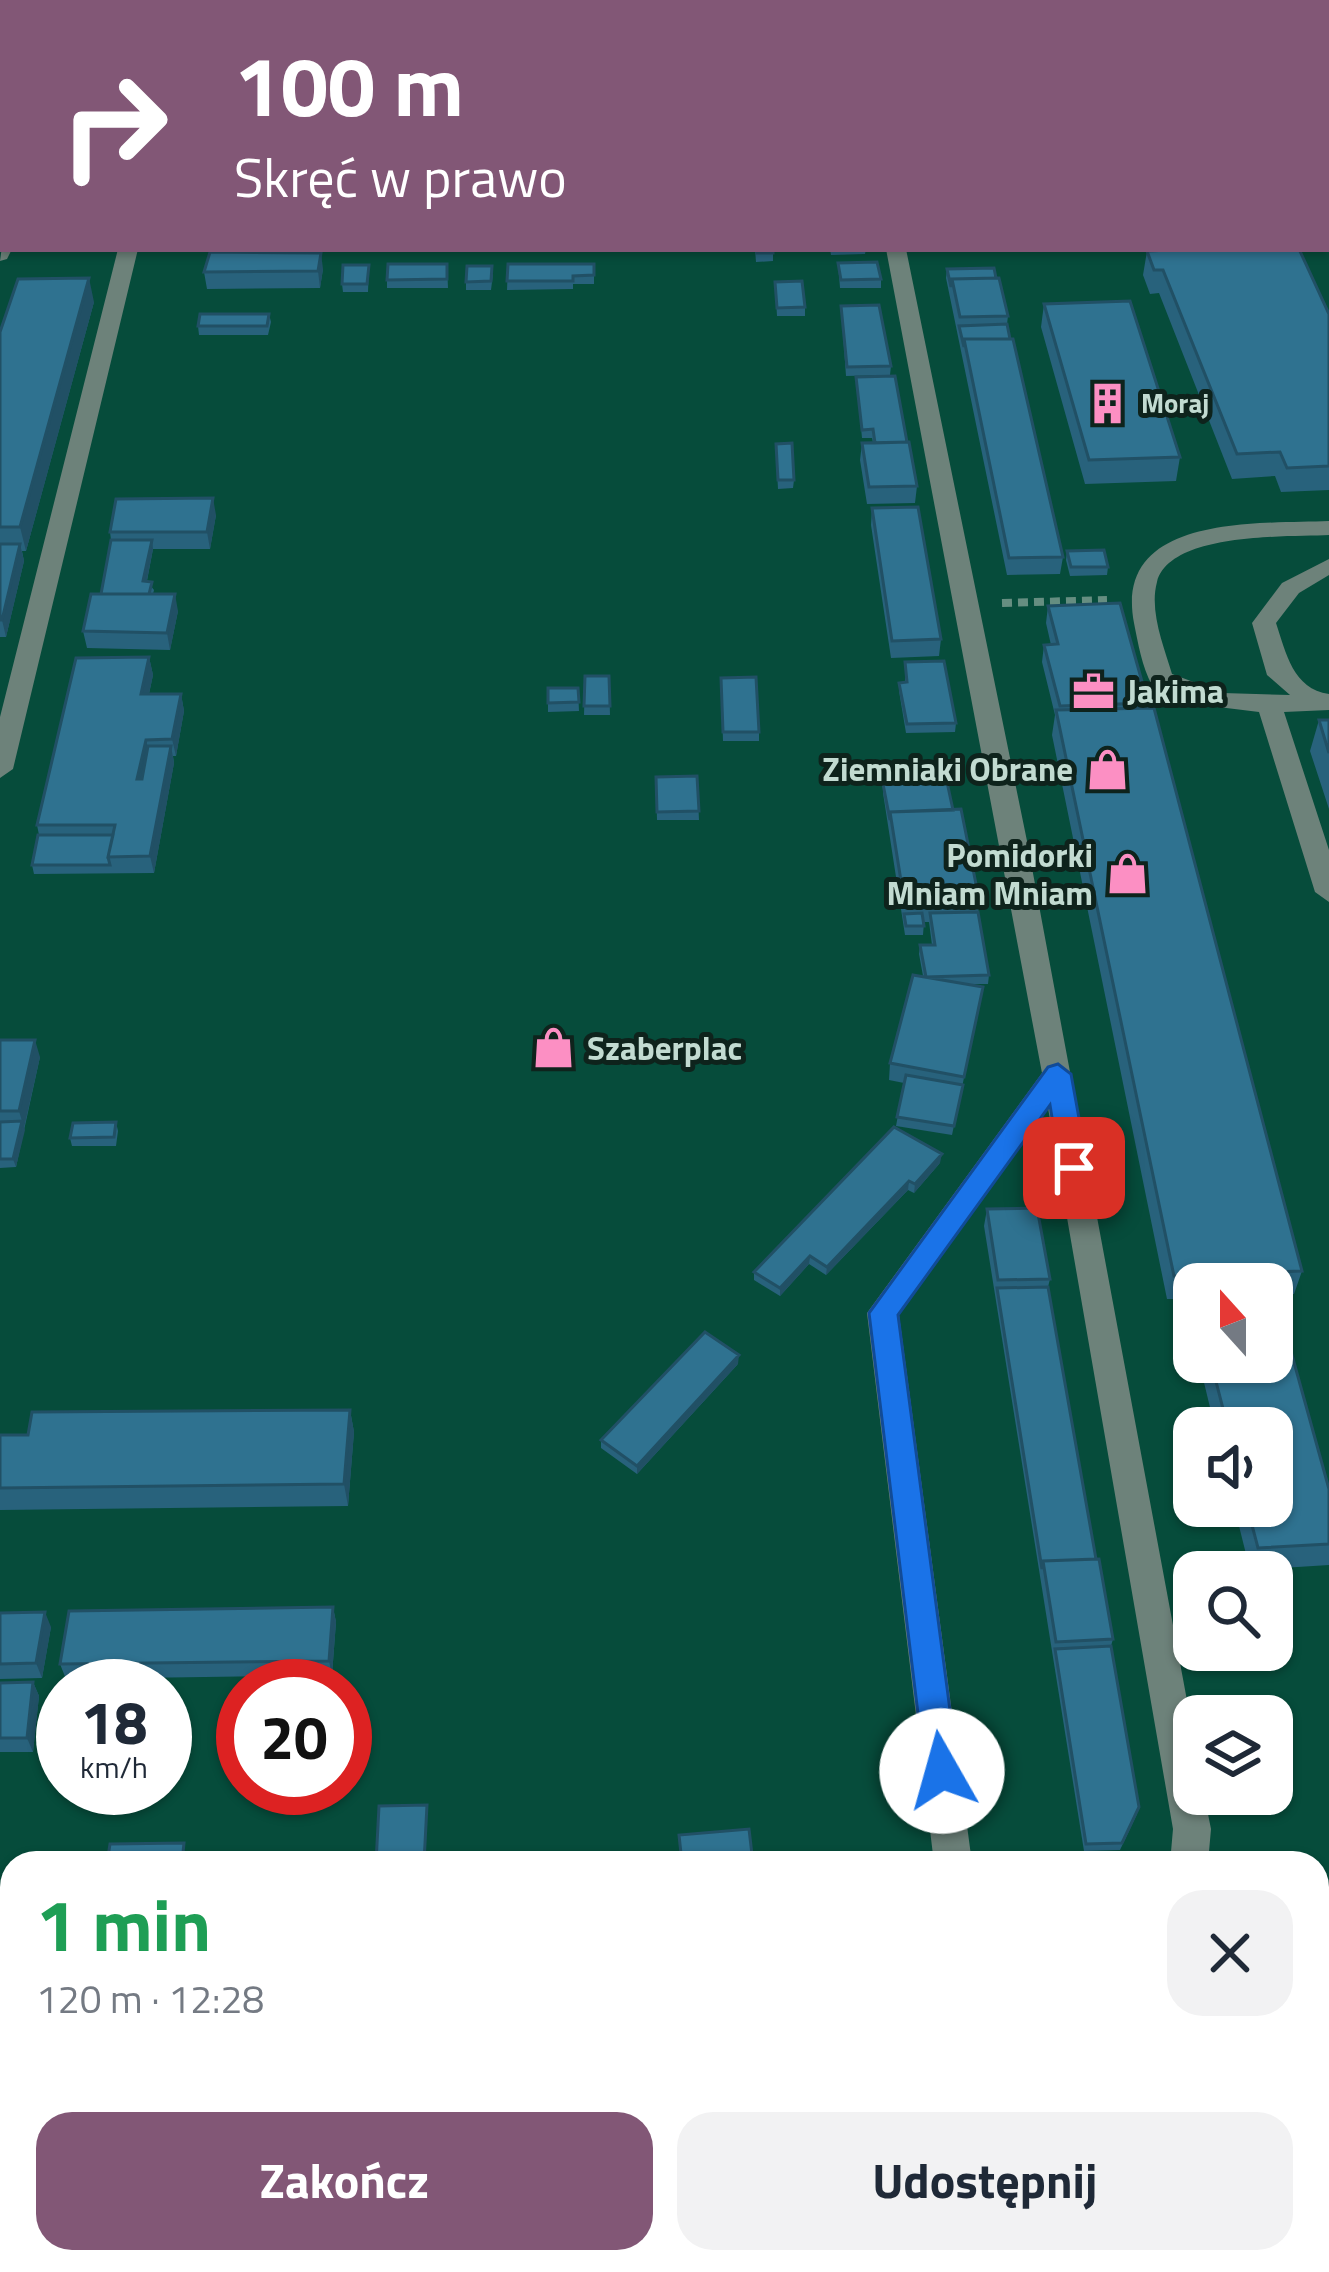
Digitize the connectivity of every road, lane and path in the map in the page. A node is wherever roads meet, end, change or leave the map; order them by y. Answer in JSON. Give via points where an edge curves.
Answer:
{"nodes":[{"id":1,"x":127,"y":252,"type":"edge"},
{"id":2,"x":897,"y":252,"type":"edge"},
{"id":3,"x":1329,"y":528,"type":"edge"},
{"id":4,"x":1329,"y":566,"type":"edge"},
{"id":5,"x":1144,"y":598,"type":"junction"},
{"id":6,"x":971,"y":604,"type":"junction"},
{"id":7,"x":1322,"y":702,"type":"edge"},
{"id":8,"x":1270,"y":704,"type":"junction"},
{"id":9,"x":0,"y":769,"type":"edge"},
{"id":10,"x":1329,"y":892,"type":"edge"},
{"id":11,"x":1058,"y":1074,"type":"junction"},
{"id":12,"x":951,"y":1851,"type":"edge"},
{"id":13,"x":1190,"y":1851,"type":"edge"}],
"edges":[{"from":1,"to":9,"type":"lane"},
{"from":2,"to":6,"type":"lane"},
{"from":3,"to":5,"type":"lane","via":[[1213,535],[1178,547],[1153,563]]},
{"from":4,"to":7,"type":"lane","via":[[1279,596],[1264,623],[1280,675]]},
{"from":5,"to":6,"type":"path"},
{"from":5,"to":8,"type":"lane","via":[[1161,679],[1193,697]]},
{"from":6,"to":11,"type":"lane"},
{"from":7,"to":8,"type":"lane"},
{"from":8,"to":10,"type":"lane"},
{"from":11,"to":12,"type":"lane","via":[[884,1313]]},
{"from":11,"to":13,"type":"lane"}]}
